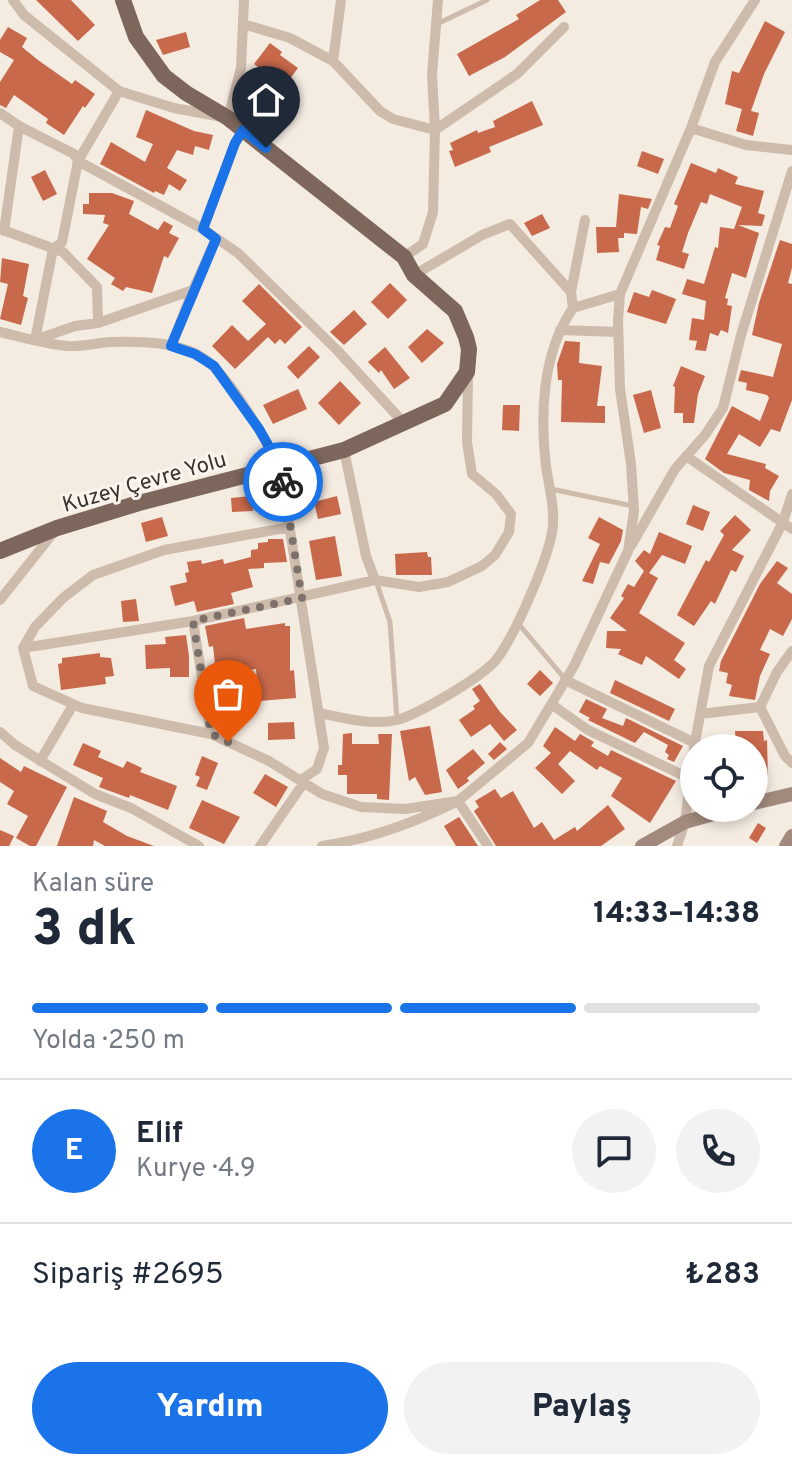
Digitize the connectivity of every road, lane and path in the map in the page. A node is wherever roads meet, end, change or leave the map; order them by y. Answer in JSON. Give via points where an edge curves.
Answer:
{"nodes":[{"id":1,"x":13,"y":0,"type":"edge"},
{"id":2,"x":123,"y":0,"type":"edge"},
{"id":3,"x":244,"y":0,"type":"edge"},
{"id":4,"x":341,"y":0,"type":"edge"},
{"id":5,"x":438,"y":0,"type":"edge"},
{"id":6,"x":487,"y":0,"type":"edge"},
{"id":7,"x":755,"y":0,"type":"edge"},
{"id":8,"x":243,"y":24,"type":"junction"},
{"id":9,"x":436,"y":25,"type":"junction"},
{"id":10,"x":564,"y":27,"type":"dead end"},
{"id":11,"x":333,"y":61,"type":"junction"},
{"id":12,"x":119,"y":91,"type":"junction"},
{"id":13,"x":0,"y":113,"type":"edge"},
{"id":14,"x":228,"y":118,"type":"junction"},
{"id":15,"x":19,"y":126,"type":"junction"},
{"id":16,"x":691,"y":128,"type":"junction"},
{"id":17,"x":243,"y":130,"type":"junction"},
{"id":18,"x":435,"y":130,"type":"junction"},
{"id":19,"x":792,"y":150,"type":"edge"},
{"id":20,"x":78,"y":161,"type":"junction"},
{"id":21,"x":792,"y":171,"type":"edge"},
{"id":22,"x":585,"y":220,"type":"dead end"},
{"id":23,"x":203,"y":229,"type":"junction"},
{"id":24,"x":2,"y":230,"type":"edge"},
{"id":25,"x":216,"y":239,"type":"junction"},
{"id":26,"x":53,"y":249,"type":"junction"},
{"id":27,"x":404,"y":257,"type":"junction"},
{"id":28,"x":414,"y":275,"type":"junction"},
{"id":29,"x":193,"y":290,"type":"junction"},
{"id":30,"x":571,"y":292,"type":"junction"},
{"id":31,"x":620,"y":294,"type":"junction"},
{"id":32,"x":573,"y":308,"type":"junction"},
{"id":33,"x":98,"y":323,"type":"junction"},
{"id":34,"x":560,"y":330,"type":"junction"},
{"id":35,"x":0,"y":332,"type":"edge"},
{"id":36,"x":618,"y":332,"type":"junction"},
{"id":37,"x":35,"y":340,"type":"junction"},
{"id":38,"x":171,"y":346,"type":"junction"},
{"id":39,"x":469,"y":361,"type":"junction"},
{"id":40,"x":403,"y":422,"type":"junction"},
{"id":41,"x":344,"y":450,"type":"junction"},
{"id":42,"x":686,"y":456,"type":"junction"},
{"id":43,"x":280,"y":466,"type":"junction"},
{"id":44,"x":550,"y":488,"type":"junction"},
{"id":45,"x":792,"y":494,"type":"edge"},
{"id":46,"x":633,"y":506,"type":"junction"},
{"id":47,"x":787,"y":525,"type":"edge"},
{"id":48,"x":290,"y":527,"type":"junction"},
{"id":49,"x":57,"y":528,"type":"junction"},
{"id":50,"x":0,"y":551,"type":"edge"},
{"id":51,"x":628,"y":551,"type":"junction"},
{"id":52,"x":375,"y":580,"type":"junction"},
{"id":53,"x":302,"y":598,"type":"junction"},
{"id":54,"x":0,"y":600,"type":"edge"},
{"id":55,"x":193,"y":621,"type":"junction"},
{"id":56,"x":517,"y":622,"type":"junction"},
{"id":57,"x":23,"y":648,"type":"junction"},
{"id":58,"x":792,"y":651,"type":"edge"},
{"id":59,"x":565,"y":680,"type":"junction"},
{"id":60,"x":551,"y":704,"type":"junction"},
{"id":61,"x":73,"y":705,"type":"junction"},
{"id":62,"x":760,"y":707,"type":"junction"},
{"id":63,"x":319,"y":713,"type":"junction"},
{"id":64,"x":700,"y":714,"type":"junction"},
{"id":65,"x":397,"y":720,"type":"junction"},
{"id":66,"x":211,"y":734,"type":"junction"},
{"id":67,"x":696,"y":734,"type":"edge"},
{"id":68,"x":2,"y":738,"type":"edge"},
{"id":69,"x":680,"y":740,"type":"edge"},
{"id":70,"x":40,"y":761,"type":"junction"},
{"id":71,"x":792,"y":763,"type":"edge"},
{"id":72,"x":680,"y":774,"type":"edge"},
{"id":73,"x":301,"y":780,"type":"junction"},
{"id":74,"x":790,"y":793,"type":"edge"},
{"id":75,"x":768,"y":799,"type":"edge"},
{"id":76,"x":458,"y":801,"type":"junction"},
{"id":77,"x":685,"y":822,"type":"joint"},
{"id":78,"x":792,"y":836,"type":"edge"},
{"id":79,"x":199,"y":846,"type":"edge"},
{"id":80,"x":260,"y":846,"type":"edge"},
{"id":81,"x":322,"y":846,"type":"edge"},
{"id":82,"x":488,"y":846,"type":"edge"},
{"id":83,"x":642,"y":846,"type":"edge"},
{"id":84,"x":677,"y":846,"type":"edge"},
{"id":85,"x":786,"y":846,"type":"edge"}],
"edges":[{"from":1,"to":12,"type":"street","via":[[24,15]]},
{"from":2,"to":14,"type":"main road","via":[[136,37],[164,76]]},
{"from":3,"to":8,"type":"street"},
{"from":4,"to":11,"type":"street"},
{"from":5,"to":9,"type":"street"},
{"from":6,"to":9,"type":"lane"},
{"from":7,"to":16,"type":"street","via":[[715,62]]},
{"from":8,"to":11,"type":"street","via":[[290,38]]},
{"from":8,"to":14,"type":"street","via":[[241,68]]},
{"from":9,"to":18,"type":"street"},
{"from":10,"to":18,"type":"street","via":[[517,74]]},
{"from":11,"to":18,"type":"street","via":[[380,111]]},
{"from":12,"to":14,"type":"street"},
{"from":12,"to":20,"type":"street"},
{"from":13,"to":15,"type":"street"},
{"from":14,"to":17,"type":"main road"},
{"from":15,"to":20,"type":"street"},
{"from":15,"to":24,"type":"street"},
{"from":16,"to":19,"type":"street","via":[[746,145]]},
{"from":16,"to":31,"type":"street"},
{"from":17,"to":23,"type":"street"},
{"from":17,"to":27,"type":"main road"},
{"from":18,"to":27,"type":"street","via":[[430,227],[423,244]]},
{"from":20,"to":23,"type":"street"},
{"from":20,"to":26,"type":"street","via":[[62,242]]},
{"from":21,"to":42,"type":"street","via":[[723,408]]},
{"from":22,"to":30,"type":"street"},
{"from":23,"to":25,"type":"street"},
{"from":24,"to":26,"type":"street"},
{"from":25,"to":29,"type":"street"},
{"from":25,"to":40,"type":"street","via":[[282,296]]},
{"from":26,"to":33,"type":"street","via":[[63,252],[97,287]]},
{"from":26,"to":37,"type":"street"},
{"from":27,"to":28,"type":"main road"},
{"from":28,"to":30,"type":"street","via":[[510,224]]},
{"from":28,"to":39,"type":"main road","via":[[455,311]]},
{"from":29,"to":33,"type":"street"},
{"from":29,"to":38,"type":"street"},
{"from":30,"to":32,"type":"street"},
{"from":31,"to":32,"type":"street"},
{"from":31,"to":36,"type":"street"},
{"from":32,"to":34,"type":"street"},
{"from":33,"to":37,"type":"street"},
{"from":34,"to":36,"type":"street"},
{"from":34,"to":44,"type":"street","via":[[544,405]]},
{"from":35,"to":37,"type":"street"},
{"from":36,"to":46,"type":"street"},
{"from":37,"to":38,"type":"street","via":[[68,346]]},
{"from":38,"to":43,"type":"street","via":[[214,366]]},
{"from":39,"to":40,"type":"main road","name":"Kuzey Çevre Yolu","via":[[462,382],[445,404]]},
{"from":39,"to":52,"type":"street","via":[[467,442],[472,474],[511,514],[509,532],[482,566],[448,582],[419,587]]},
{"from":40,"to":41,"type":"main road","name":"Kuzey Çevre Yolu"},
{"from":41,"to":43,"type":"main road","name":"Kuzey Çevre Yolu"},
{"from":41,"to":52,"type":"street"},
{"from":42,"to":47,"type":"street"},
{"from":42,"to":51,"type":"street"},
{"from":43,"to":48,"type":"street"},
{"from":43,"to":49,"type":"main road","name":"Kuzey Çevre Yolu"},
{"from":44,"to":46,"type":"lane"},
{"from":44,"to":56,"type":"street","via":[[553,531]]},
{"from":45,"to":47,"type":"street"},
{"from":46,"to":51,"type":"street"},
{"from":47,"to":64,"type":"street","via":[[709,666]]},
{"from":48,"to":53,"type":"street"},
{"from":48,"to":57,"type":"street","via":[[164,550],[93,575],[35,627]]},
{"from":49,"to":50,"type":"main road","name":"Kuzey Çevre Yolu"},
{"from":49,"to":54,"type":"street"},
{"from":51,"to":59,"type":"street"},
{"from":52,"to":53,"type":"street"},
{"from":52,"to":65,"type":"lane","via":[[390,622]]},
{"from":53,"to":55,"type":"street"},
{"from":53,"to":63,"type":"street"},
{"from":55,"to":57,"type":"street"},
{"from":55,"to":66,"type":"street"},
{"from":56,"to":59,"type":"lane"},
{"from":56,"to":65,"type":"street","via":[[495,661],[433,703]]},
{"from":57,"to":61,"type":"street","via":[[33,686]]},
{"from":58,"to":62,"type":"street"},
{"from":59,"to":60,"type":"street"},
{"from":59,"to":69,"type":"street"},
{"from":60,"to":72,"type":"street","via":[[588,730]]},
{"from":60,"to":76,"type":"street","via":[[528,743]]},
{"from":61,"to":66,"type":"street"},
{"from":61,"to":70,"type":"street"},
{"from":62,"to":64,"type":"street"},
{"from":62,"to":71,"type":"street"},
{"from":63,"to":65,"type":"street","via":[[365,722]]},
{"from":63,"to":73,"type":"street","via":[[324,748],[317,769]]},
{"from":64,"to":67,"type":"street"},
{"from":66,"to":73,"type":"street"},
{"from":68,"to":70,"type":"street"},
{"from":70,"to":79,"type":"street"},
{"from":73,"to":76,"type":"street","via":[[322,794],[361,807],[405,809]]},
{"from":73,"to":80,"type":"street","via":[[289,807]]},
{"from":74,"to":75,"type":"street"},
{"from":76,"to":81,"type":"street","via":[[412,824]]},
{"from":76,"to":82,"type":"street"},
{"from":77,"to":83,"type":"street"},
{"from":77,"to":84,"type":"street"},
{"from":78,"to":85,"type":"street"}]}
